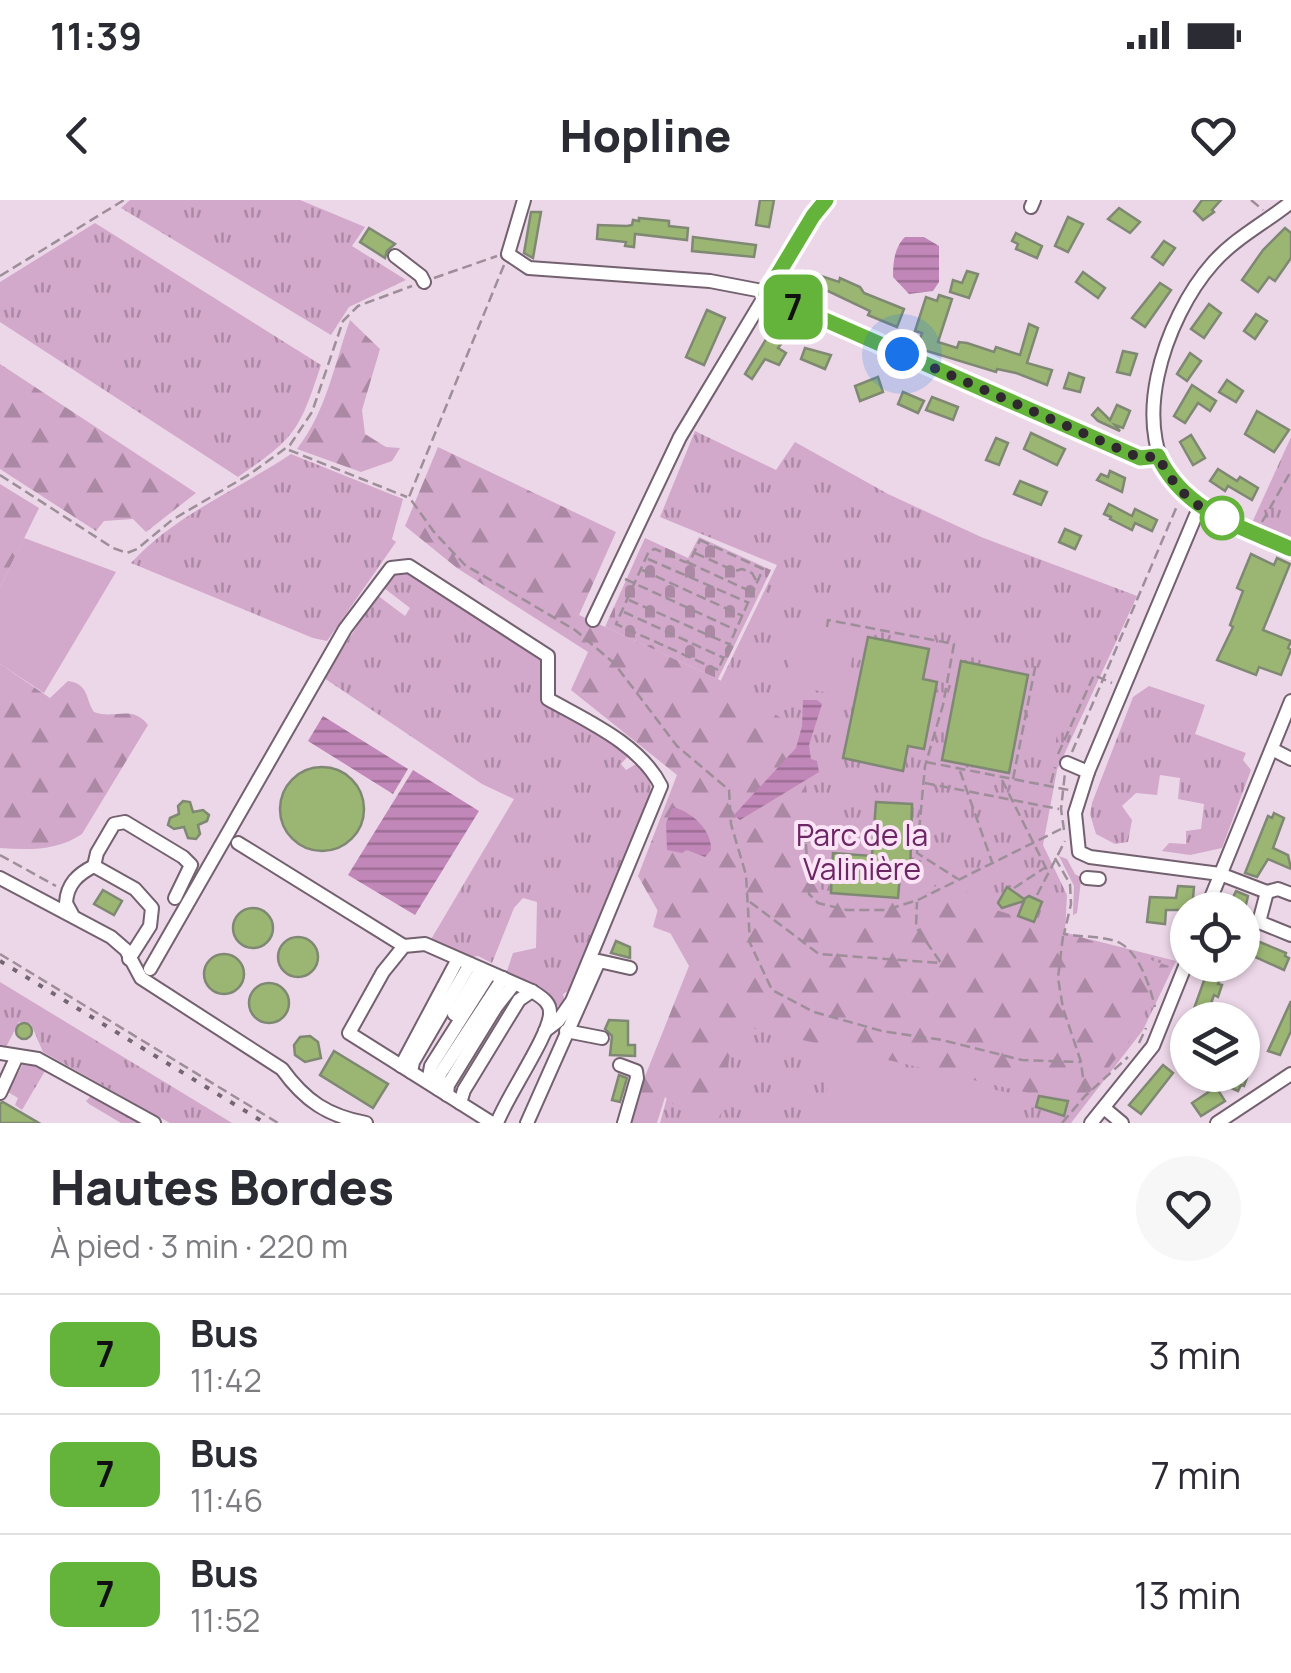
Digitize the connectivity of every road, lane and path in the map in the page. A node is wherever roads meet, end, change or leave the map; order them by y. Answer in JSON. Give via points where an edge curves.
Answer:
{"nodes":[{"id":1,"x":124,"y":200,"type":"edge"},
{"id":2,"x":524,"y":200,"type":"edge"},
{"id":3,"x":826,"y":200,"type":"edge"},
{"id":4,"x":1251,"y":200,"type":"edge"},
{"id":5,"x":1291,"y":202,"type":"edge"},
{"id":6,"x":1266,"y":207,"type":"edge"},
{"id":7,"x":508,"y":254,"type":"junction"},
{"id":8,"x":395,"y":256,"type":"dead end"},
{"id":9,"x":0,"y":276,"type":"edge"},
{"id":10,"x":424,"y":282,"type":"junction"},
{"id":11,"x":766,"y":294,"type":"junction"},
{"id":12,"x":286,"y":448,"type":"junction"},
{"id":13,"x":1158,"y":456,"type":"junction"},
{"id":14,"x":1291,"y":471,"type":"edge"},
{"id":15,"x":0,"y":475,"type":"edge"},
{"id":16,"x":1185,"y":496,"type":"junction"},
{"id":17,"x":409,"y":497,"type":"junction"},
{"id":18,"x":1199,"y":508,"type":"junction"},
{"id":19,"x":1175,"y":512,"type":"junction"},
{"id":20,"x":1182,"y":515,"type":"dead end"},
{"id":21,"x":1257,"y":534,"type":"junction"},
{"id":22,"x":1291,"y":549,"type":"edge"},
{"id":23,"x":694,"y":552,"type":"junction"},
{"id":24,"x":646,"y":558,"type":"junction"},
{"id":25,"x":685,"y":562,"type":"junction"},
{"id":26,"x":641,"y":570,"type":"junction"},
{"id":27,"x":614,"y":574,"type":"junction"},
{"id":28,"x":758,"y":583,"type":"junction"},
{"id":29,"x":634,"y":584,"type":"junction"},
{"id":30,"x":754,"y":592,"type":"junction"},
{"id":31,"x":628,"y":599,"type":"junction"},
{"id":32,"x":749,"y":603,"type":"junction"},
{"id":33,"x":622,"y":611,"type":"junction"},
{"id":34,"x":744,"y":616,"type":"junction"},
{"id":35,"x":593,"y":620,"type":"dead end"},
{"id":36,"x":827,"y":626,"type":"dead end"},
{"id":37,"x":737,"y":631,"type":"junction"},
{"id":38,"x":731,"y":645,"type":"junction"},
{"id":39,"x":724,"y":658,"type":"junction"},
{"id":40,"x":1036,"y":663,"type":"dead end"},
{"id":41,"x":1104,"y":679,"type":"junction"},
{"id":42,"x":1123,"y":687,"type":"junction"},
{"id":43,"x":1291,"y":701,"type":"edge"},
{"id":44,"x":1272,"y":748,"type":"junction"},
{"id":45,"x":1291,"y":759,"type":"edge"},
{"id":46,"x":926,"y":762,"type":"junction"},
{"id":47,"x":1067,"y":764,"type":"joint"},
{"id":48,"x":959,"y":768,"type":"junction"},
{"id":49,"x":1088,"y":772,"type":"junction"},
{"id":50,"x":1001,"y":776,"type":"junction"},
{"id":51,"x":1013,"y":779,"type":"junction"},
{"id":52,"x":924,"y":783,"type":"junction"},
{"id":53,"x":1051,"y":786,"type":"junction"},
{"id":54,"x":967,"y":791,"type":"junction"},
{"id":55,"x":1080,"y":792,"type":"junction"},
{"id":56,"x":1012,"y":800,"type":"junction"},
{"id":57,"x":1061,"y":809,"type":"dead end"},
{"id":58,"x":1076,"y":821,"type":"junction"},
{"id":59,"x":805,"y":829,"type":"dead end"},
{"id":60,"x":1066,"y":840,"type":"dead end"},
{"id":61,"x":1034,"y":843,"type":"junction"},
{"id":62,"x":238,"y":844,"type":"dead end"},
{"id":63,"x":0,"y":856,"type":"edge"},
{"id":64,"x":1055,"y":858,"type":"junction"},
{"id":65,"x":993,"y":863,"type":"junction"},
{"id":66,"x":94,"y":866,"type":"junction"},
{"id":67,"x":1047,"y":870,"type":"junction"},
{"id":68,"x":1220,"y":874,"type":"junction"},
{"id":69,"x":0,"y":878,"type":"edge"},
{"id":70,"x":958,"y":880,"type":"junction"},
{"id":71,"x":56,"y":886,"type":"dead end"},
{"id":72,"x":1014,"y":888,"type":"dead end"},
{"id":73,"x":1213,"y":892,"type":"edge"},
{"id":74,"x":1267,"y":892,"type":"junction"},
{"id":75,"x":1291,"y":894,"type":"edge"},
{"id":76,"x":1038,"y":895,"type":"dead end"},
{"id":77,"x":175,"y":898,"type":"dead end"},
{"id":78,"x":747,"y":900,"type":"junction"},
{"id":79,"x":918,"y":900,"type":"junction"},
{"id":80,"x":73,"y":916,"type":"junction"},
{"id":81,"x":1064,"y":934,"type":"junction"},
{"id":82,"x":1291,"y":935,"type":"edge"},
{"id":83,"x":404,"y":946,"type":"junction"},
{"id":84,"x":0,"y":954,"type":"edge"},
{"id":85,"x":130,"y":960,"type":"junction"},
{"id":86,"x":630,"y":968,"type":"dead end"},
{"id":87,"x":150,"y":969,"type":"dead end"},
{"id":88,"x":486,"y":971,"type":"junction"},
{"id":89,"x":1179,"y":982,"type":"edge"},
{"id":90,"x":532,"y":991,"type":"junction"},
{"id":91,"x":1156,"y":1010,"type":"dead end"},
{"id":92,"x":1148,"y":1024,"type":"dead end"},
{"id":93,"x":544,"y":1031,"type":"junction"},
{"id":94,"x":566,"y":1031,"type":"junction"},
{"id":95,"x":602,"y":1038,"type":"dead end"},
{"id":96,"x":0,"y":1053,"type":"edge"},
{"id":97,"x":17,"y":1056,"type":"junction"},
{"id":98,"x":1081,"y":1062,"type":"junction"},
{"id":99,"x":620,"y":1066,"type":"dead end"},
{"id":100,"x":1291,"y":1074,"type":"edge"},
{"id":101,"x":424,"y":1080,"type":"junction"},
{"id":102,"x":0,"y":1093,"type":"edge"},
{"id":103,"x":1085,"y":1096,"type":"junction"},
{"id":104,"x":460,"y":1103,"type":"junction"},
{"id":105,"x":1104,"y":1108,"type":"junction"},
{"id":106,"x":497,"y":1118,"type":"edge"},
{"id":107,"x":154,"y":1123,"type":"edge"},
{"id":108,"x":278,"y":1123,"type":"edge"},
{"id":109,"x":366,"y":1123,"type":"edge"},
{"id":110,"x":527,"y":1123,"type":"edge"},
{"id":111,"x":624,"y":1123,"type":"edge"},
{"id":112,"x":1062,"y":1123,"type":"edge"},
{"id":113,"x":1091,"y":1123,"type":"edge"},
{"id":114,"x":1122,"y":1123,"type":"edge"},
{"id":115,"x":1217,"y":1123,"type":"edge"}],
"edges":[{"from":1,"to":9,"type":"path"},
{"from":2,"to":7,"type":"street"},
{"from":3,"to":11,"type":"street"},
{"from":4,"to":6,"type":"path"},
{"from":5,"to":6,"type":"street"},
{"from":6,"to":13,"type":"street","via":[[1210,266],[1176,323],[1156,379]]},
{"from":7,"to":10,"type":"path"},
{"from":7,"to":11,"type":"street","via":[[529,268],[710,281]]},
{"from":7,"to":17,"type":"path"},
{"from":8,"to":10,"type":"street"},
{"from":10,"to":12,"type":"path","via":[[358,306],[342,321],[312,412]]},
{"from":11,"to":13,"type":"street","via":[[1140,458]]},
{"from":11,"to":27,"type":"street","via":[[680,436]]},
{"from":12,"to":15,"type":"path","via":[[127,552]]},
{"from":12,"to":17,"type":"path"},
{"from":13,"to":16,"type":"street"},
{"from":14,"to":21,"type":"path"},
{"from":16,"to":18,"type":"street"},
{"from":16,"to":19,"type":"path"},
{"from":17,"to":78,"type":"path","via":[[465,565],[575,630],[614,664],[677,746],[729,790]]},
{"from":18,"to":21,"type":"street"},
{"from":18,"to":42,"type":"street"},
{"from":19,"to":20,"type":"path"},
{"from":19,"to":41,"type":"path"},
{"from":21,"to":22,"type":"street"},
{"from":23,"to":25,"type":"path"},
{"from":23,"to":28,"type":"path","via":[[752,573]]},
{"from":23,"to":28,"type":"path","via":[[700,540],[764,570]]},
{"from":24,"to":25,"type":"path","via":[[656,549]]},
{"from":24,"to":26,"type":"path"},
{"from":24,"to":32,"type":"path"},
{"from":25,"to":30,"type":"path"},
{"from":26,"to":29,"type":"path"},
{"from":26,"to":34,"type":"path"},
{"from":27,"to":29,"type":"path"},
{"from":27,"to":35,"type":"street"},
{"from":28,"to":30,"type":"path"},
{"from":29,"to":31,"type":"path"},
{"from":29,"to":37,"type":"path"},
{"from":30,"to":32,"type":"path"},
{"from":31,"to":33,"type":"path"},
{"from":31,"to":38,"type":"path"},
{"from":32,"to":34,"type":"path"},
{"from":33,"to":39,"type":"path"},
{"from":33,"to":39,"type":"path","via":[[616,624],[718,670]]},
{"from":34,"to":37,"type":"path"},
{"from":36,"to":46,"type":"path","via":[[828,620],[954,644]]},
{"from":37,"to":38,"type":"path"},
{"from":38,"to":39,"type":"path"},
{"from":40,"to":51,"type":"path"},
{"from":41,"to":42,"type":"path"},
{"from":41,"to":47,"type":"path"},
{"from":41,"to":53,"type":"path","via":[[1094,675]]},
{"from":42,"to":49,"type":"street"},
{"from":43,"to":44,"type":"street"},
{"from":44,"to":45,"type":"street"},
{"from":44,"to":68,"type":"street"},
{"from":46,"to":48,"type":"path"},
{"from":46,"to":52,"type":"path"},
{"from":47,"to":49,"type":"street"},
{"from":48,"to":50,"type":"path"},
{"from":48,"to":54,"type":"path"},
{"from":49,"to":55,"type":"street"},
{"from":50,"to":51,"type":"path"},
{"from":50,"to":56,"type":"path"},
{"from":51,"to":53,"type":"path"},
{"from":52,"to":54,"type":"path"},
{"from":52,"to":70,"type":"path","via":[[917,853]]},
{"from":53,"to":55,"type":"path"},
{"from":54,"to":56,"type":"path"},
{"from":54,"to":65,"type":"path"},
{"from":55,"to":58,"type":"street"},
{"from":56,"to":57,"type":"path"},
{"from":56,"to":61,"type":"path"},
{"from":58,"to":61,"type":"path"},
{"from":58,"to":68,"type":"street","via":[[1079,852],[1090,857]]},
{"from":59,"to":79,"type":"path","via":[[809,894],[818,903],[886,910]]},
{"from":60,"to":64,"type":"path"},
{"from":61,"to":65,"type":"path"},
{"from":61,"to":67,"type":"path"},
{"from":62,"to":83,"type":"street"},
{"from":63,"to":71,"type":"path"},
{"from":64,"to":67,"type":"path"},
{"from":64,"to":81,"type":"path","via":[[1070,884]]},
{"from":65,"to":70,"type":"path"},
{"from":66,"to":77,"type":"street","via":[[114,824],[126,822],[191,865]]},
{"from":66,"to":80,"type":"street","via":[[71,885],[66,904]]},
{"from":66,"to":85,"type":"street","via":[[135,889],[152,908],[150,926]]},
{"from":67,"to":72,"type":"path"},
{"from":67,"to":76,"type":"path"},
{"from":68,"to":73,"type":"street"},
{"from":68,"to":74,"type":"street"},
{"from":69,"to":80,"type":"street"},
{"from":70,"to":79,"type":"path"},
{"from":74,"to":75,"type":"street"},
{"from":74,"to":82,"type":"street","via":[[1259,922]]},
{"from":78,"to":79,"type":"path","via":[[819,954],[941,963],[916,927]]},
{"from":78,"to":98,"type":"path","via":[[750,942],[772,990],[814,1012],[1022,1060]]},
{"from":80,"to":85,"type":"street","via":[[111,937]]},
{"from":81,"to":91,"type":"path","via":[[1120,943],[1142,972]]},
{"from":81,"to":98,"type":"path","via":[[1058,978]]},
{"from":83,"to":88,"type":"street","via":[[425,944]]},
{"from":83,"to":101,"type":"street","via":[[349,1033]]},
{"from":84,"to":108,"type":"path"},
{"from":85,"to":109,"type":"street","via":[[141,978],[282,1069],[298,1091],[344,1121]]},
{"from":86,"to":94,"type":"street","via":[[599,961]]},
{"from":87,"to":93,"type":"street","via":[[345,629],[390,568],[409,566],[548,656],[548,699],[619,741],[661,786],[572,1001]]},
{"from":88,"to":90,"type":"street"},
{"from":88,"to":101,"type":"street"},
{"from":88,"to":101,"type":"street"},
{"from":88,"to":101,"type":"street","via":[[440,1074]]},
{"from":89,"to":105,"type":"street","via":[[1153,1046]]},
{"from":90,"to":93,"type":"street","via":[[551,1012]]},
{"from":90,"to":104,"type":"street","via":[[520,1000]]},
{"from":92,"to":103,"type":"path","via":[[1134,1052]]},
{"from":93,"to":106,"type":"street"},
{"from":94,"to":95,"type":"street"},
{"from":94,"to":110,"type":"street"},
{"from":96,"to":97,"type":"street"},
{"from":97,"to":102,"type":"street"},
{"from":97,"to":107,"type":"street","via":[[38,1058]]},
{"from":98,"to":103,"type":"path"},
{"from":99,"to":111,"type":"street","via":[[636,1071],[637,1078]]},
{"from":100,"to":115,"type":"street"},
{"from":101,"to":104,"type":"street"},
{"from":103,"to":112,"type":"path"},
{"from":104,"to":106,"type":"street"},
{"from":105,"to":113,"type":"street"},
{"from":105,"to":114,"type":"street"},
{"from":106,"to":110,"type":"street"}]}
